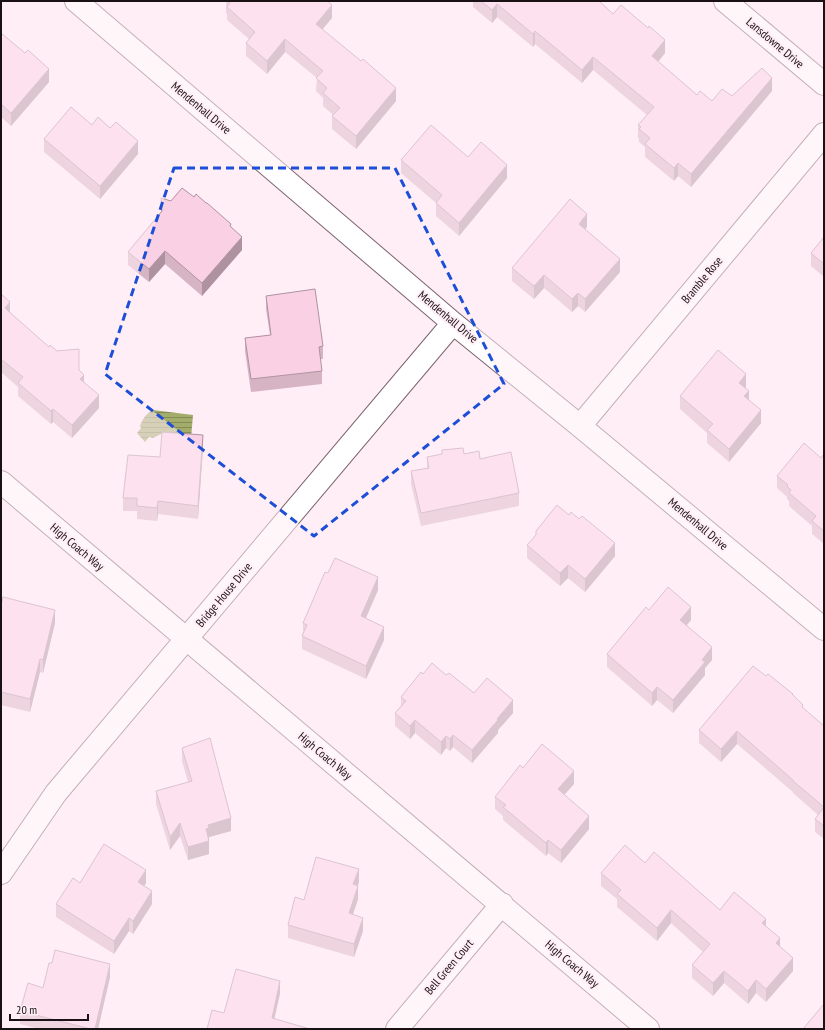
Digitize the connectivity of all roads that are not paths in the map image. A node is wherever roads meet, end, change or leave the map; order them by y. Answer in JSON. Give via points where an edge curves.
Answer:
{"nodes":[{"id":1,"x":76,"y":1,"type":"edge"},
{"id":2,"x":725,"y":1,"type":"edge"},
{"id":3,"x":824,"y":84,"type":"edge"},
{"id":4,"x":824,"y":134,"type":"edge"},
{"id":5,"x":453,"y":323,"type":"junction"},
{"id":6,"x":580,"y":426,"type":"junction"},
{"id":7,"x":1,"y":482,"type":"edge"},
{"id":8,"x":824,"y":629,"type":"edge"},
{"id":9,"x":186,"y":640,"type":"junction"},
{"id":10,"x":1,"y":873,"type":"edge"},
{"id":11,"x":502,"y":904,"type":"junction"},
{"id":12,"x":397,"y":1029,"type":"edge"},
{"id":13,"x":648,"y":1029,"type":"edge"}],
"edges":[{"from":1,"to":5,"type":"street","name":"Mendenhall Drive"},
{"from":2,"to":3,"type":"street","name":"Lansdowne Drive"},
{"from":4,"to":6,"type":"street","name":"Bramble Rose"},
{"from":5,"to":6,"type":"street","name":"Mendenhall Drive"},
{"from":5,"to":9,"type":"street","name":"Bridge House Drive"},
{"from":6,"to":8,"type":"street","name":"Mendenhall Drive"},
{"from":7,"to":9,"type":"street","name":"High Coach Way"},
{"from":9,"to":10,"type":"street","name":"Bridge House Drive","via":[[56,793]]},
{"from":9,"to":11,"type":"street","name":"High Coach Way"},
{"from":11,"to":12,"type":"street","name":"Bell Green Court"},
{"from":11,"to":13,"type":"street","name":"High Coach Way"}]}
